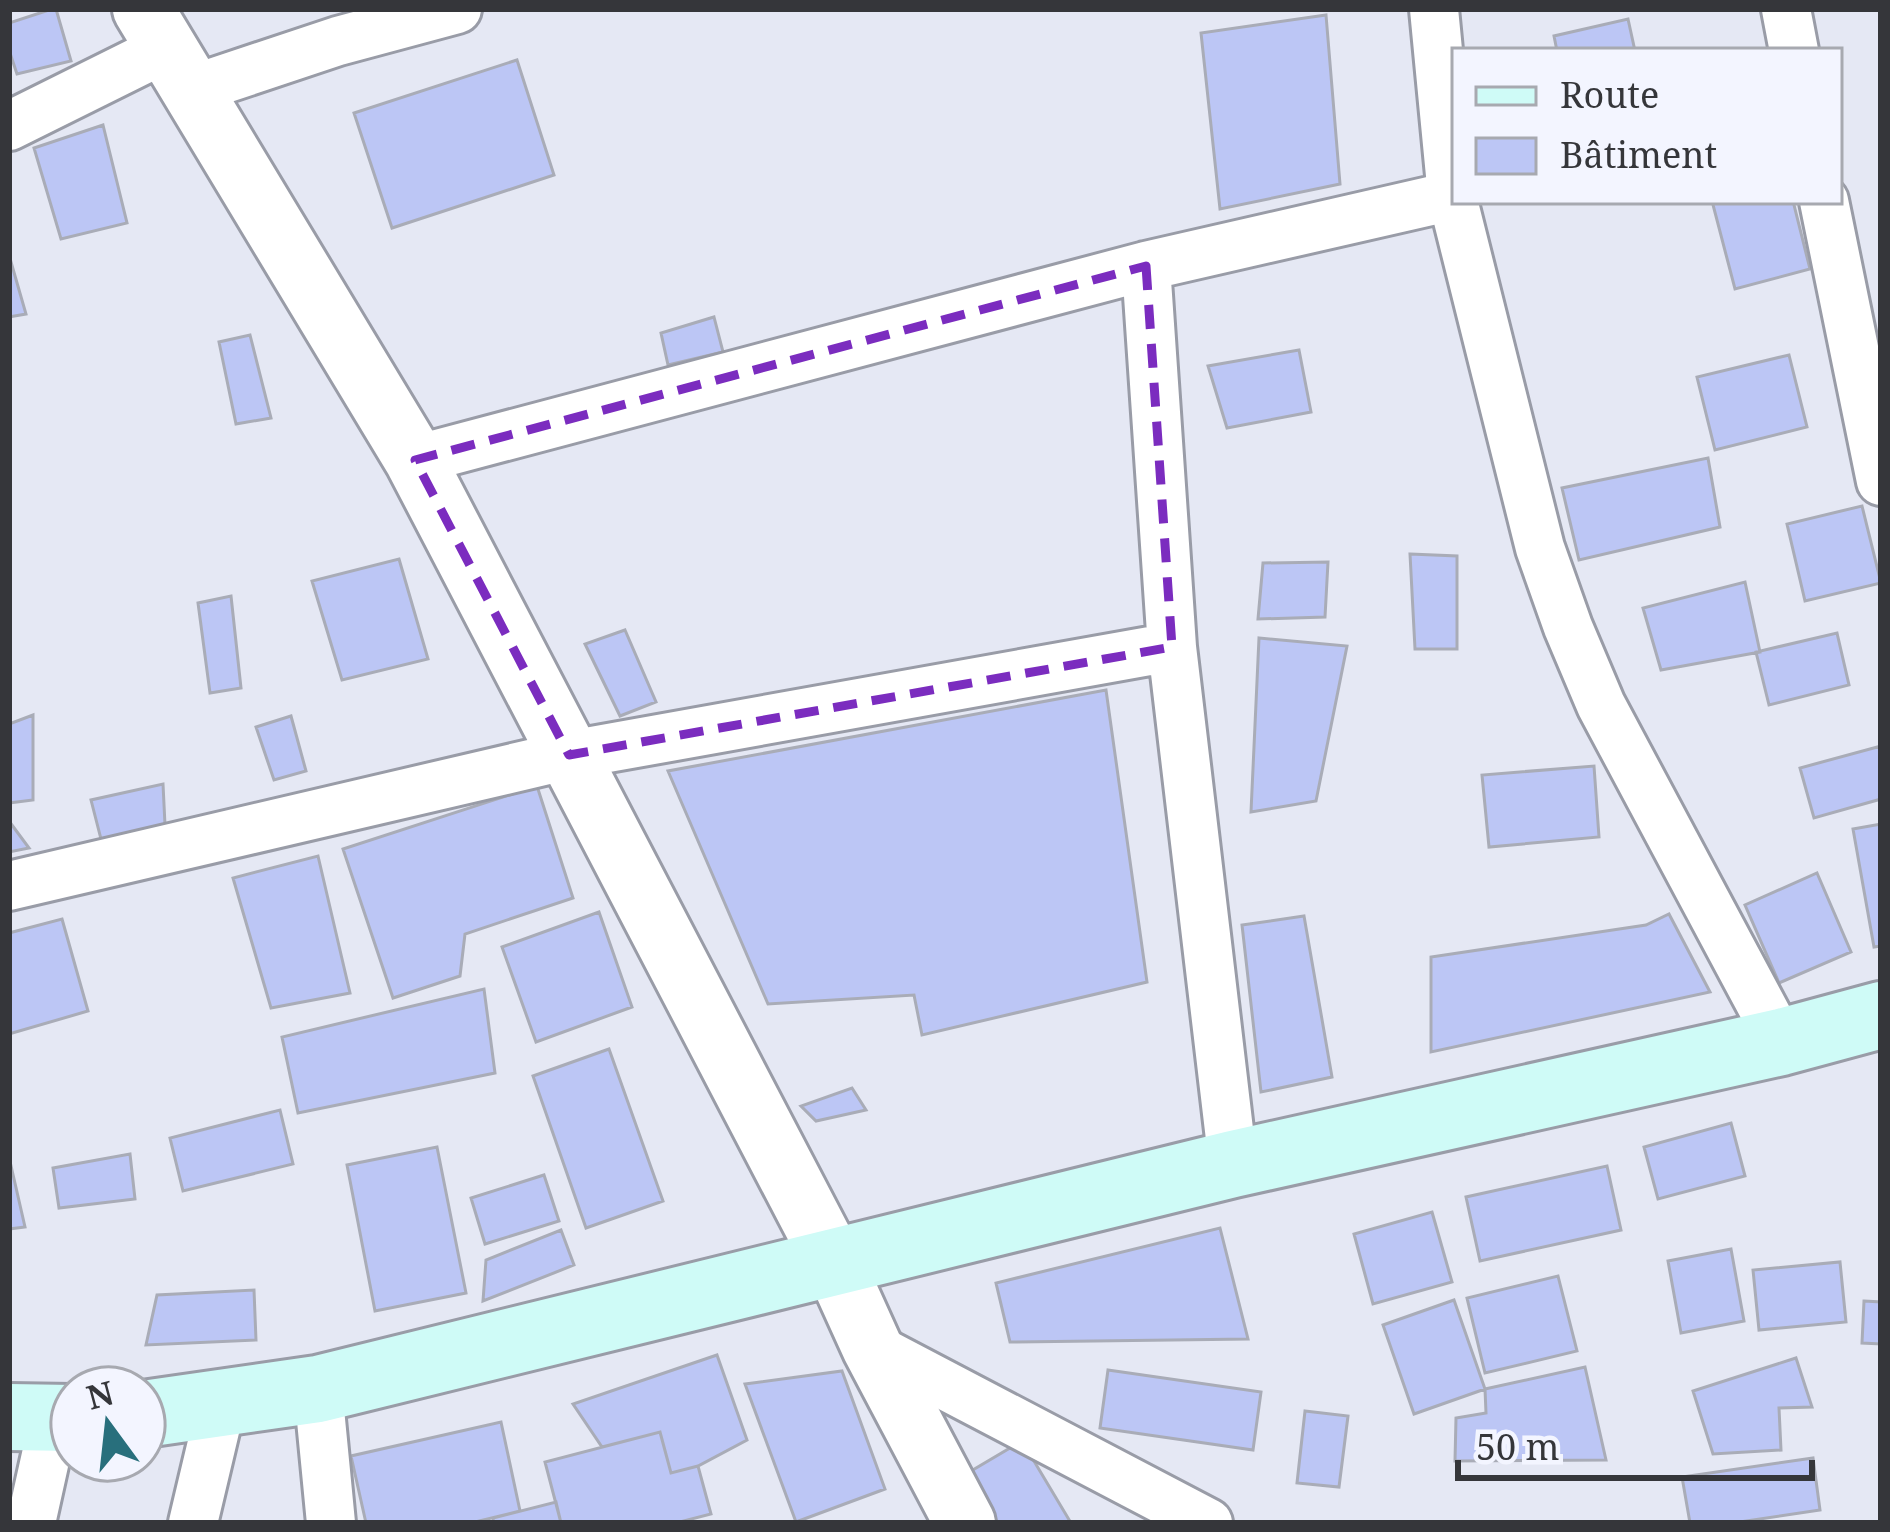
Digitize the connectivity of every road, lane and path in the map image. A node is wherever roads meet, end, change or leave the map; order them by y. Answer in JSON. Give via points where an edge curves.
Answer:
{"nodes":[{"id":1,"x":457,"y":9,"type":"edge"},
{"id":2,"x":1434,"y":9,"type":"edge"},
{"id":3,"x":1786,"y":9,"type":"edge"},
{"id":4,"x":1793,"y":48,"type":"edge"},
{"id":5,"x":166,"y":49,"type":"edge"},
{"id":6,"x":9,"y":126,"type":"edge"},
{"id":7,"x":1452,"y":196,"type":"joint"},
{"id":8,"x":1454,"y":204,"type":"edge"},
{"id":9,"x":1826,"y":204,"type":"edge"},
{"id":10,"x":1146,"y":266,"type":"junction"},
{"id":11,"x":415,"y":460,"type":"junction"},
{"id":12,"x":1881,"y":482,"type":"edge"},
{"id":13,"x":1172,"y":647,"type":"junction"},
{"id":14,"x":569,"y":754,"type":"junction"},
{"id":15,"x":9,"y":886,"type":"edge"},
{"id":16,"x":1881,"y":1016,"type":"edge"},
{"id":17,"x":1781,"y":1042,"type":"junction"},
{"id":18,"x":1233,"y":1164,"type":"junction"},
{"id":19,"x":834,"y":1263,"type":"junction"},
{"id":20,"x":872,"y":1347,"type":"junction"},
{"id":21,"x":318,"y":1389,"type":"junction"},
{"id":22,"x":221,"y":1405,"type":"junction"},
{"id":23,"x":168,"y":1411,"type":"edge"},
{"id":24,"x":45,"y":1418,"type":"edge"},
{"id":25,"x":31,"y":1523,"type":"edge"},
{"id":26,"x":193,"y":1523,"type":"edge"},
{"id":27,"x":331,"y":1523,"type":"edge"},
{"id":28,"x":965,"y":1523,"type":"edge"},
{"id":29,"x":1208,"y":1523,"type":"edge"}],
"edges":[{"from":1,"to":5,"type":"street","via":[[338,41]]},
{"from":2,"to":7,"type":"street"},
{"from":3,"to":4,"type":"street"},
{"from":5,"to":6,"type":"street"},
{"from":5,"to":11,"type":"street"},
{"from":7,"to":10,"type":"street"},
{"from":8,"to":17,"type":"street","via":[[1540,548],[1568,627],[1601,705]]},
{"from":9,"to":12,"type":"street"},
{"from":10,"to":11,"type":"street"},
{"from":10,"to":13,"type":"street"},
{"from":11,"to":14,"type":"street"},
{"from":13,"to":14,"type":"street"},
{"from":13,"to":18,"type":"street"},
{"from":14,"to":15,"type":"street"},
{"from":14,"to":19,"type":"street"},
{"from":16,"to":17,"type":"main road"},
{"from":17,"to":18,"type":"main road"},
{"from":18,"to":19,"type":"main road"},
{"from":19,"to":20,"type":"street"},
{"from":19,"to":21,"type":"main road"},
{"from":20,"to":28,"type":"street"},
{"from":20,"to":29,"type":"street"},
{"from":21,"to":22,"type":"main road"},
{"from":21,"to":27,"type":"street"},
{"from":22,"to":23,"type":"main road"},
{"from":22,"to":26,"type":"street"},
{"from":24,"to":25,"type":"street"}]}
